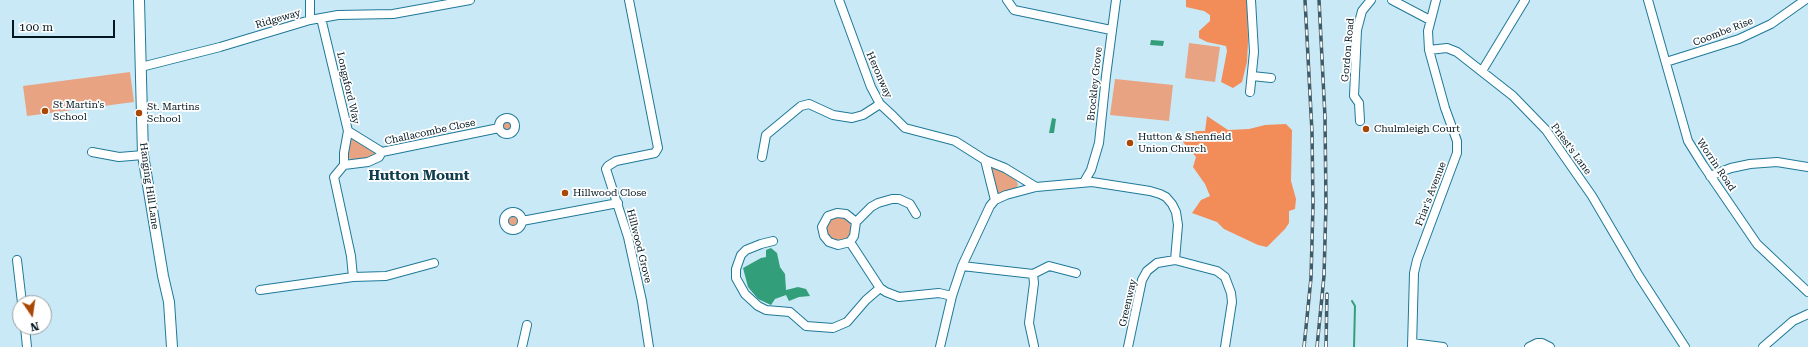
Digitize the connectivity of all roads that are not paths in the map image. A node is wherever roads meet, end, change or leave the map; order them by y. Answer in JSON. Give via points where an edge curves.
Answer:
{"nodes":[{"id":1,"x":139,"y":0,"type":"edge"},
{"id":2,"x":310,"y":0,"type":"edge"},
{"id":3,"x":470,"y":0,"type":"edge"},
{"id":4,"x":629,"y":0,"type":"edge"},
{"id":5,"x":839,"y":0,"type":"edge"},
{"id":6,"x":1007,"y":0,"type":"edge"},
{"id":7,"x":1116,"y":0,"type":"edge"},
{"id":8,"x":1251,"y":0,"type":"edge"},
{"id":9,"x":1371,"y":0,"type":"edge"},
{"id":10,"x":1392,"y":0,"type":"edge"},
{"id":11,"x":1436,"y":0,"type":"edge"},
{"id":12,"x":1525,"y":0,"type":"edge"},
{"id":13,"x":1648,"y":0,"type":"edge"},
{"id":14,"x":1805,"y":0,"type":"edge"},
{"id":15,"x":321,"y":18,"type":"junction"},
{"id":16,"x":310,"y":20,"type":"junction"},
{"id":17,"x":1430,"y":20,"type":"junction"},
{"id":18,"x":1111,"y":30,"type":"junction"},
{"id":19,"x":1429,"y":50,"type":"junction"},
{"id":20,"x":1666,"y":62,"type":"junction"},
{"id":21,"x":141,"y":67,"type":"junction"},
{"id":22,"x":1482,"y":71,"type":"junction"},
{"id":23,"x":1252,"y":76,"type":"junction"},
{"id":24,"x":1271,"y":78,"type":"dead end"},
{"id":25,"x":1250,"y":92,"type":"dead end"},
{"id":26,"x":880,"y":104,"type":"junction"},
{"id":27,"x":1360,"y":121,"type":"dead end"},
{"id":28,"x":499,"y":128,"type":"dead end"},
{"id":29,"x":348,"y":131,"type":"junction"},
{"id":30,"x":92,"y":152,"type":"dead end"},
{"id":31,"x":382,"y":152,"type":"junction"},
{"id":32,"x":143,"y":155,"type":"junction"},
{"id":33,"x":762,"y":157,"type":"dead end"},
{"id":34,"x":986,"y":160,"type":"junction"},
{"id":35,"x":344,"y":165,"type":"junction"},
{"id":36,"x":1808,"y":167,"type":"edge"},
{"id":37,"x":1092,"y":170,"type":"junction"},
{"id":38,"x":1710,"y":176,"type":"junction"},
{"id":39,"x":1084,"y":182,"type":"junction"},
{"id":40,"x":1101,"y":182,"type":"junction"},
{"id":41,"x":1036,"y":187,"type":"junction"},
{"id":42,"x":995,"y":200,"type":"junction"},
{"id":43,"x":618,"y":204,"type":"junction"},
{"id":44,"x":916,"y":214,"type":"dead end"},
{"id":45,"x":522,"y":221,"type":"dead end"},
{"id":46,"x":856,"y":222,"type":"junction"},
{"id":47,"x":773,"y":241,"type":"dead end"},
{"id":48,"x":850,"y":242,"type":"junction"},
{"id":49,"x":17,"y":260,"type":"dead end"},
{"id":50,"x":1176,"y":260,"type":"junction"},
{"id":51,"x":434,"y":263,"type":"dead end"},
{"id":52,"x":962,"y":266,"type":"junction"},
{"id":53,"x":1076,"y":273,"type":"dead end"},
{"id":54,"x":1033,"y":274,"type":"junction"},
{"id":55,"x":353,"y":277,"type":"junction"},
{"id":56,"x":880,"y":288,"type":"junction"},
{"id":57,"x":260,"y":290,"type":"dead end"},
{"id":58,"x":1808,"y":292,"type":"edge"},
{"id":59,"x":21,"y":295,"type":"edge"},
{"id":60,"x":952,"y":296,"type":"junction"},
{"id":61,"x":1808,"y":314,"type":"edge"},
{"id":62,"x":527,"y":325,"type":"dead end"},
{"id":63,"x":26,"y":335,"type":"edge"},
{"id":64,"x":1412,"y":345,"type":"edge"},
{"id":65,"x":1034,"y":346,"type":"dead end"},
{"id":66,"x":27,"y":347,"type":"edge"},
{"id":67,"x":172,"y":347,"type":"edge"},
{"id":68,"x":522,"y":347,"type":"edge"},
{"id":69,"x":649,"y":347,"type":"edge"},
{"id":70,"x":940,"y":347,"type":"edge"},
{"id":71,"x":1128,"y":347,"type":"edge"},
{"id":72,"x":1225,"y":347,"type":"edge"},
{"id":73,"x":1443,"y":347,"type":"edge"},
{"id":74,"x":1529,"y":347,"type":"edge"},
{"id":75,"x":1550,"y":347,"type":"edge"},
{"id":76,"x":1685,"y":347,"type":"edge"},
{"id":77,"x":1763,"y":347,"type":"edge"}],
"edges":[{"from":1,"to":21,"type":"street","name":"Hanging Hill Lane"},
{"from":2,"to":16,"type":"street"},
{"from":3,"to":15,"type":"street","name":"Ridgeway","via":[[393,14],[338,15]]},
{"from":4,"to":43,"type":"street","name":"Hillwood Grove","via":[[658,148],[655,153],[616,161],[608,166],[607,175]]},
{"from":5,"to":26,"type":"street","name":"Heronway","via":[[863,68]]},
{"from":6,"to":18,"type":"street","via":[[1014,10]]},
{"from":7,"to":18,"type":"street","name":"Brockley Grove"},
{"from":8,"to":23,"type":"street","via":[[1254,52]]},
{"from":9,"to":27,"type":"street","name":"Gordon Road","via":[[1362,11],[1359,20],[1354,96],[1359,103]]},
{"from":10,"to":17,"type":"street"},
{"from":11,"to":17,"type":"street"},
{"from":12,"to":22,"type":"street"},
{"from":13,"to":20,"type":"street","name":"Worrin Road"},
{"from":14,"to":20,"type":"street","name":"Coombe Rise","via":[[1771,24],[1739,39]]},
{"from":15,"to":16,"type":"street","name":"Ridgeway"},
{"from":15,"to":29,"type":"street","name":"Longaford Way"},
{"from":16,"to":21,"type":"street","name":"Ridgeway"},
{"from":17,"to":19,"type":"street"},
{"from":18,"to":37,"type":"street","name":"Brockley Grove","via":[[1099,143]]},
{"from":19,"to":22,"type":"street","name":"Priest's Lane","via":[[1447,48]]},
{"from":19,"to":64,"type":"street","name":"Friar's Avenue","via":[[1457,141],[1458,153],[1417,260]]},
{"from":20,"to":38,"type":"street","name":"Worrin Road","via":[[1688,141]]},
{"from":21,"to":32,"type":"street","name":"Hanging Hill Lane"},
{"from":22,"to":76,"type":"street","name":"Priest's Lane","via":[[1513,96],[1561,149]]},
{"from":23,"to":24,"type":"street"},
{"from":23,"to":25,"type":"street"},
{"from":26,"to":33,"type":"street","via":[[863,115],[852,118],[833,115],[809,104],[801,106],[766,135]]},
{"from":26,"to":34,"type":"street","name":"Heronway","via":[[905,128],[950,140]]},
{"from":28,"to":31,"type":"street","name":"Challacombe Close"},
{"from":29,"to":31,"type":"street"},
{"from":29,"to":35,"type":"street","name":"Longaford Way"},
{"from":30,"to":32,"type":"street","via":[[119,157]]},
{"from":31,"to":35,"type":"street","name":"Challacombe Close","via":[[379,157],[368,162]]},
{"from":32,"to":67,"type":"street","name":"Hanging Hill Lane","via":[[169,302]]},
{"from":34,"to":41,"type":"street","name":"Heronway"},
{"from":34,"to":42,"type":"street"},
{"from":35,"to":55,"type":"street","name":"Longaford Way","via":[[334,177]]},
{"from":36,"to":38,"type":"street","via":[[1777,162],[1750,164]]},
{"from":37,"to":39,"type":"street","name":"Brockley Grove"},
{"from":37,"to":40,"type":"street"},
{"from":38,"to":58,"type":"street","name":"Worrin Road","via":[[1757,244]]},
{"from":39,"to":40,"type":"street"},
{"from":39,"to":41,"type":"street"},
{"from":40,"to":50,"type":"street","via":[[1150,191],[1166,197],[1176,212]]},
{"from":41,"to":42,"type":"street"},
{"from":42,"to":52,"type":"street","via":[[985,214]]},
{"from":43,"to":45,"type":"street"},
{"from":43,"to":69,"type":"street","name":"Hillwood Grove","via":[[642,300]]},
{"from":44,"to":46,"type":"street","via":[[910,204],[892,199],[871,207]]},
{"from":46,"to":48,"type":"street","via":[[854,236]]},
{"from":46,"to":48,"type":"street","via":[[846,214],[836,213],[828,216],[822,227],[829,242],[838,245]]},
{"from":47,"to":56,"type":"street","via":[[752,247],[741,255],[736,269],[736,278],[740,286],[758,306],[773,312],[790,312],[801,323],[812,327],[833,328],[842,325]]},
{"from":48,"to":56,"type":"street"},
{"from":49,"to":59,"type":"street"},
{"from":50,"to":71,"type":"street","name":"Greenway","via":[[1157,263],[1142,280]]},
{"from":50,"to":72,"type":"street","via":[[1217,271],[1225,277],[1232,302]]},
{"from":51,"to":55,"type":"street","via":[[386,276]]},
{"from":52,"to":54,"type":"street"},
{"from":52,"to":60,"type":"street"},
{"from":53,"to":54,"type":"street","via":[[1049,266]]},
{"from":54,"to":65,"type":"street","via":[[1029,323]]},
{"from":55,"to":57,"type":"street"},
{"from":56,"to":60,"type":"street","via":[[899,297],[939,293]]},
{"from":60,"to":70,"type":"street"},
{"from":61,"to":77,"type":"street","via":[[1793,321]]},
{"from":62,"to":68,"type":"street"},
{"from":63,"to":66,"type":"street"},
{"from":64,"to":73,"type":"street"},
{"from":74,"to":75,"type":"street","via":[[1542,343]]}]}
